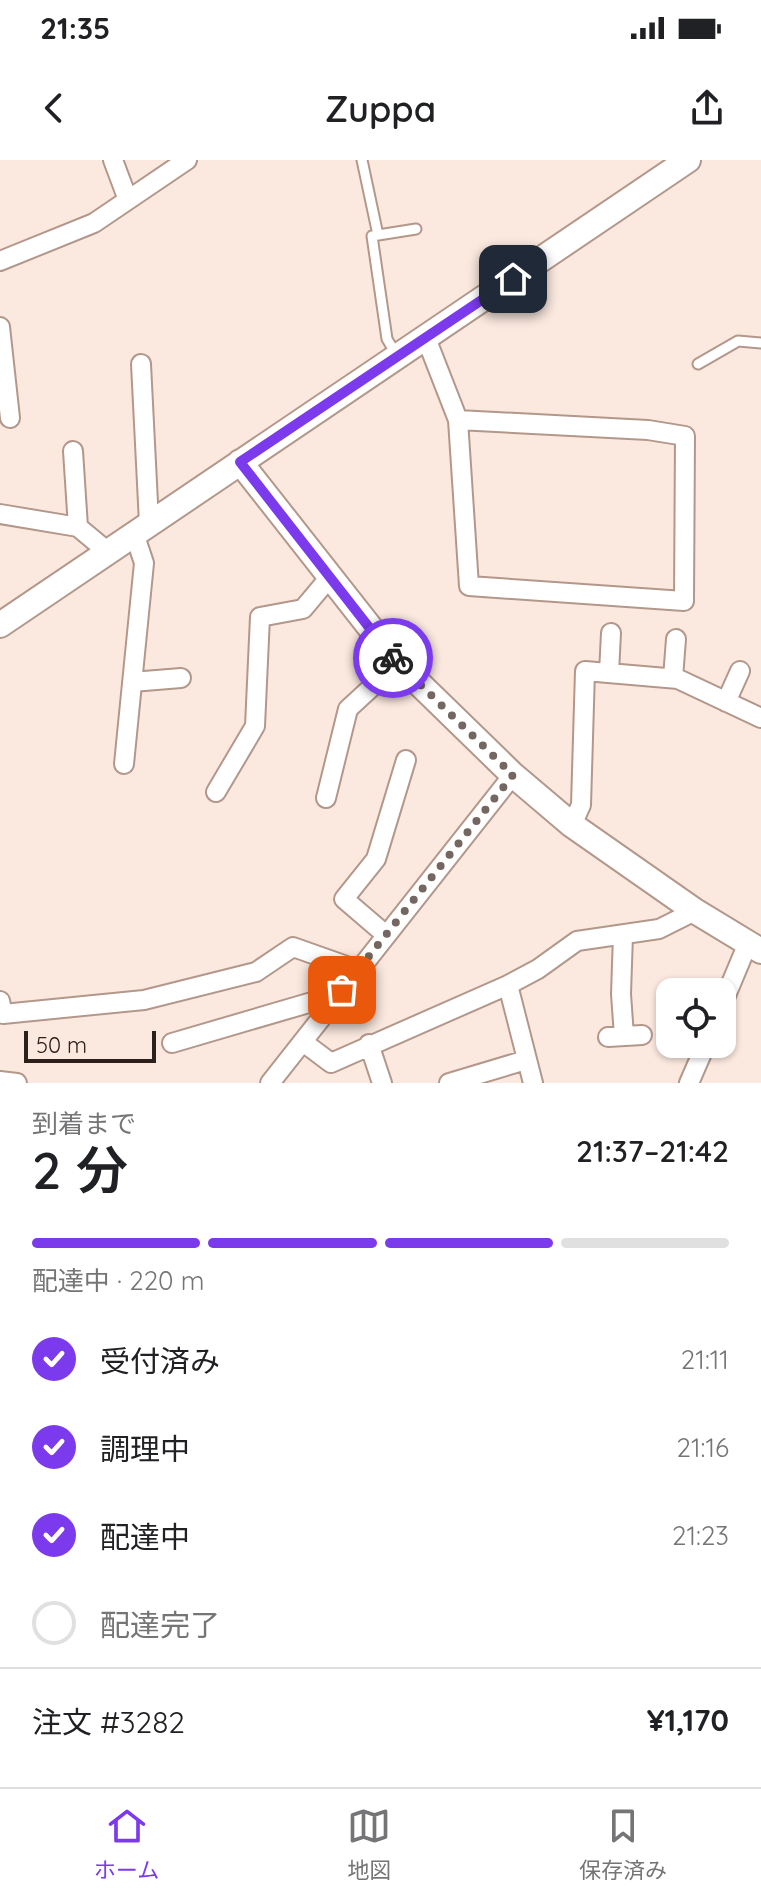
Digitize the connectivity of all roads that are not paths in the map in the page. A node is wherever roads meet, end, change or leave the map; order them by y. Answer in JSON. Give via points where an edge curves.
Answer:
{"nodes":[{"id":1,"x":113,"y":160,"type":"edge"},
{"id":2,"x":187,"y":160,"type":"edge"},
{"id":3,"x":362,"y":160,"type":"edge"},
{"id":4,"x":688,"y":160,"type":"edge"},
{"id":5,"x":128,"y":200,"type":"junction"},
{"id":6,"x":416,"y":229,"type":"dead end"},
{"id":7,"x":378,"y":235,"type":"junction"},
{"id":8,"x":0,"y":261,"type":"edge"},
{"id":9,"x":0,"y":327,"type":"edge"},
{"id":10,"x":426,"y":338,"type":"junction"},
{"id":11,"x":761,"y":343,"type":"edge"},
{"id":12,"x":398,"y":357,"type":"junction"},
{"id":13,"x":141,"y":364,"type":"dead end"},
{"id":14,"x":698,"y":364,"type":"dead end"},
{"id":15,"x":10,"y":418,"type":"dead end"},
{"id":16,"x":458,"y":420,"type":"junction"},
{"id":17,"x":73,"y":451,"type":"dead end"},
{"id":18,"x":240,"y":462,"type":"junction"},
{"id":19,"x":0,"y":514,"type":"edge"},
{"id":20,"x":78,"y":527,"type":"junction"},
{"id":21,"x":142,"y":528,"type":"junction"},
{"id":22,"x":108,"y":552,"type":"junction"},
{"id":23,"x":329,"y":578,"type":"junction"},
{"id":24,"x":0,"y":625,"type":"edge"},
{"id":25,"x":611,"y":633,"type":"dead end"},
{"id":26,"x":676,"y":639,"type":"dead end"},
{"id":27,"x":398,"y":663,"type":"junction"},
{"id":28,"x":740,"y":671,"type":"dead end"},
{"id":29,"x":609,"y":673,"type":"junction"},
{"id":30,"x":181,"y":678,"type":"dead end"},
{"id":31,"x":673,"y":678,"type":"junction"},
{"id":32,"x":132,"y":682,"type":"junction"},
{"id":33,"x":726,"y":702,"type":"junction"},
{"id":34,"x":761,"y":718,"type":"edge"},
{"id":35,"x":406,"y":760,"type":"dead end"},
{"id":36,"x":124,"y":764,"type":"dead end"},
{"id":37,"x":513,"y":775,"type":"junction"},
{"id":38,"x":216,"y":792,"type":"dead end"},
{"id":39,"x":326,"y":798,"type":"dead end"},
{"id":40,"x":572,"y":825,"type":"junction"},
{"id":41,"x":695,"y":911,"type":"junction"},
{"id":42,"x":386,"y":935,"type":"junction"},
{"id":43,"x":623,"y":935,"type":"junction"},
{"id":44,"x":755,"y":947,"type":"edge"},
{"id":45,"x":358,"y":970,"type":"junction"},
{"id":46,"x":736,"y":980,"type":"edge"},
{"id":47,"x":508,"y":985,"type":"junction"},
{"id":48,"x":0,"y":1001,"type":"edge"},
{"id":49,"x":327,"y":1010,"type":"junction"},
{"id":50,"x":625,"y":1036,"type":"dead end"},
{"id":51,"x":303,"y":1042,"type":"junction"},
{"id":52,"x":172,"y":1043,"type":"dead end"},
{"id":53,"x":369,"y":1044,"type":"junction"},
{"id":54,"x":700,"y":1058,"type":"edge"},
{"id":55,"x":526,"y":1060,"type":"junction"},
{"id":56,"x":0,"y":1081,"type":"edge"},
{"id":57,"x":17,"y":1083,"type":"edge"},
{"id":58,"x":271,"y":1083,"type":"edge"},
{"id":59,"x":382,"y":1083,"type":"edge"},
{"id":60,"x":449,"y":1083,"type":"edge"},
{"id":61,"x":533,"y":1083,"type":"edge"},
{"id":62,"x":689,"y":1083,"type":"edge"}],
"edges":[{"from":1,"to":5,"type":"street"},
{"from":2,"to":5,"type":"street"},
{"from":3,"to":7,"type":"lane"},
{"from":4,"to":10,"type":"street"},
{"from":5,"to":8,"type":"street","via":[[94,223]]},
{"from":6,"to":7,"type":"lane"},
{"from":7,"to":12,"type":"lane","via":[[372,236],[387,339]]},
{"from":9,"to":15,"type":"street"},
{"from":10,"to":12,"type":"street"},
{"from":10,"to":16,"type":"street"},
{"from":11,"to":14,"type":"lane","via":[[738,341]]},
{"from":12,"to":18,"type":"street"},
{"from":13,"to":21,"type":"street"},
{"from":16,"to":16,"type":"street","via":[[469,586],[684,601],[685,436]]},
{"from":17,"to":20,"type":"street"},
{"from":18,"to":21,"type":"street"},
{"from":18,"to":23,"type":"street"},
{"from":19,"to":20,"type":"street"},
{"from":20,"to":22,"type":"street"},
{"from":21,"to":22,"type":"street"},
{"from":21,"to":32,"type":"street","via":[[144,563]]},
{"from":22,"to":24,"type":"street"},
{"from":23,"to":27,"type":"street"},
{"from":23,"to":38,"type":"street","via":[[303,609],[260,617],[255,726]]},
{"from":25,"to":29,"type":"street"},
{"from":26,"to":31,"type":"street"},
{"from":27,"to":37,"type":"street"},
{"from":27,"to":39,"type":"street","via":[[348,709]]},
{"from":28,"to":33,"type":"street"},
{"from":29,"to":31,"type":"street"},
{"from":29,"to":40,"type":"street","via":[[585,671],[581,805]]},
{"from":30,"to":32,"type":"street"},
{"from":31,"to":33,"type":"street"},
{"from":32,"to":36,"type":"street"},
{"from":33,"to":34,"type":"street"},
{"from":35,"to":42,"type":"street","via":[[376,859],[344,899]]},
{"from":37,"to":40,"type":"street"},
{"from":37,"to":42,"type":"street"},
{"from":40,"to":41,"type":"street"},
{"from":41,"to":43,"type":"street","via":[[659,929]]},
{"from":41,"to":44,"type":"street"},
{"from":42,"to":45,"type":"street"},
{"from":43,"to":47,"type":"street","via":[[577,941]]},
{"from":43,"to":50,"type":"street"},
{"from":44,"to":46,"type":"street"},
{"from":45,"to":48,"type":"street","via":[[293,947],[256,972],[144,1000],[3,1014]]},
{"from":45,"to":49,"type":"street"},
{"from":47,"to":53,"type":"street"},
{"from":47,"to":55,"type":"street"},
{"from":49,"to":51,"type":"street"},
{"from":49,"to":52,"type":"street","via":[[312,1002]]},
{"from":51,"to":53,"type":"street","via":[[331,1063]]},
{"from":51,"to":58,"type":"street"},
{"from":53,"to":59,"type":"street"},
{"from":54,"to":62,"type":"street"},
{"from":55,"to":60,"type":"street"},
{"from":55,"to":61,"type":"street"},
{"from":56,"to":57,"type":"street"}]}
